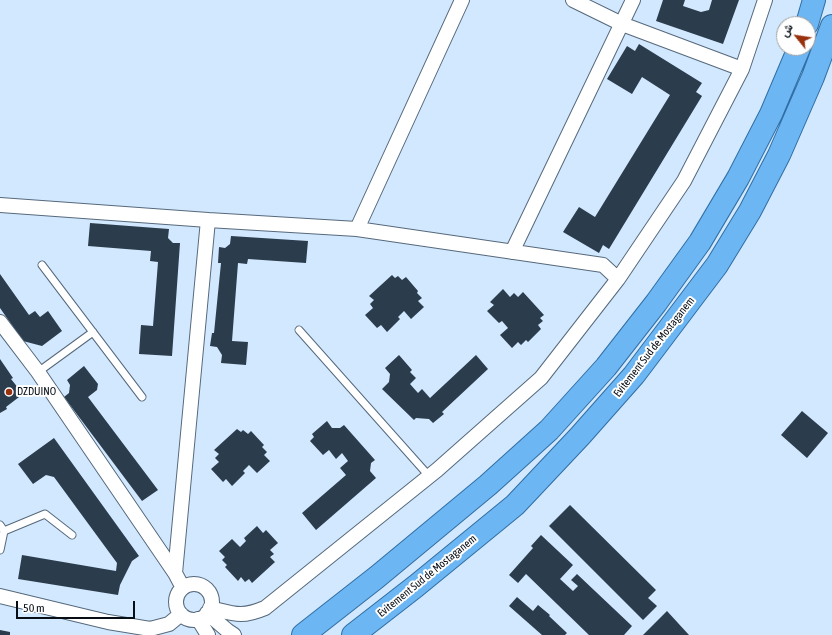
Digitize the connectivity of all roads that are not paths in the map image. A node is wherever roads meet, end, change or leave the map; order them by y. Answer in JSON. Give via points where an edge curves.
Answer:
{"nodes":[{"id":1,"x":462,"y":0,"type":"edge"},
{"id":2,"x":573,"y":0,"type":"edge"},
{"id":3,"x":632,"y":0,"type":"edge"},
{"id":4,"x":765,"y":0,"type":"edge"},
{"id":5,"x":814,"y":0,"type":"edge"},
{"id":6,"x":809,"y":16,"type":"edge"},
{"id":7,"x":622,"y":24,"type":"junction"},
{"id":8,"x":832,"y":26,"type":"edge"},
{"id":9,"x":796,"y":56,"type":"edge"},
{"id":10,"x":742,"y":69,"type":"junction"},
{"id":11,"x":0,"y":205,"type":"edge"},
{"id":12,"x":208,"y":220,"type":"junction"},
{"id":13,"x":357,"y":229,"type":"junction"},
{"id":14,"x":512,"y":252,"type":"junction"},
{"id":15,"x":42,"y":265,"type":"dead end"},
{"id":16,"x":618,"y":279,"type":"junction"},
{"id":17,"x":0,"y":322,"type":"edge"},
{"id":18,"x":299,"y":330,"type":"dead end"},
{"id":19,"x":93,"y":332,"type":"junction"},
{"id":20,"x":38,"y":372,"type":"junction"},
{"id":21,"x":142,"y":398,"type":"dead end"},
{"id":22,"x":429,"y":476,"type":"junction"},
{"id":23,"x":2,"y":528,"type":"edge"},
{"id":24,"x":72,"y":535,"type":"dead end"},
{"id":25,"x":0,"y":550,"type":"edge"},
{"id":26,"x":175,"y":573,"type":"junction"},
{"id":27,"x":183,"y":588,"type":"junction"},
{"id":28,"x":0,"y":596,"type":"edge"},
{"id":29,"x":181,"y":614,"type":"junction"},
{"id":30,"x":205,"y":614,"type":"junction"},
{"id":31,"x":208,"y":635,"type":"edge"},
{"id":32,"x":234,"y":635,"type":"edge"},
{"id":33,"x":303,"y":635,"type":"edge"},
{"id":34,"x":353,"y":635,"type":"edge"}],
"edges":[{"from":1,"to":13,"type":"street"},
{"from":2,"to":7,"type":"street"},
{"from":3,"to":7,"type":"street"},
{"from":4,"to":10,"type":"street"},
{"from":5,"to":6,"type":"highway"},
{"from":7,"to":10,"type":"street"},
{"from":7,"to":14,"type":"street"},
{"from":8,"to":34,"type":"highway","name":"Evitement Sud de Mostaganem","via":[[779,155],[750,211],[716,265],[634,375],[515,504]]},
{"from":9,"to":33,"type":"highway","via":[[771,114],[738,178],[700,242],[606,367],[549,430],[488,485]]},
{"from":10,"to":16,"type":"street","via":[[684,181]]},
{"from":11,"to":12,"type":"street"},
{"from":12,"to":13,"type":"street"},
{"from":12,"to":26,"type":"street"},
{"from":13,"to":14,"type":"street"},
{"from":14,"to":16,"type":"street","via":[[602,265]]},
{"from":15,"to":19,"type":"lane"},
{"from":16,"to":22,"type":"street","via":[[541,378]]},
{"from":17,"to":20,"type":"street"},
{"from":18,"to":22,"type":"lane"},
{"from":19,"to":20,"type":"lane"},
{"from":19,"to":21,"type":"lane"},
{"from":20,"to":26,"type":"street"},
{"from":22,"to":30,"type":"street","via":[[265,608],[238,615]]},
{"from":23,"to":24,"type":"lane","via":[[45,514]]},
{"from":23,"to":25,"type":"lane"},
{"from":26,"to":27,"type":"street"},
{"from":27,"to":29,"type":"street","via":[[177,597]]},
{"from":27,"to":30,"type":"street","via":[[194,584],[209,592],[211,597]]},
{"from":28,"to":29,"type":"street","via":[[108,622],[150,629],[169,624]]},
{"from":29,"to":30,"type":"street","via":[[186,618]]},
{"from":30,"to":31,"type":"street"},
{"from":30,"to":32,"type":"street"}]}
